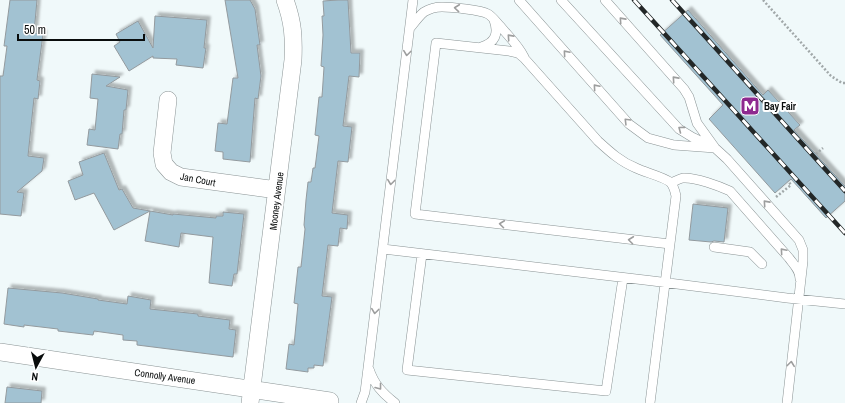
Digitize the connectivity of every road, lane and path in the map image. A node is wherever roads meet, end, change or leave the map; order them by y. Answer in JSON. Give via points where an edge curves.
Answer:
{"nodes":[{"id":1,"x":285,"y":0,"type":"edge"},
{"id":2,"x":414,"y":0,"type":"edge"},
{"id":3,"x":519,"y":0,"type":"edge"},
{"id":4,"x":561,"y":0,"type":"edge"},
{"id":5,"x":605,"y":0,"type":"edge"},
{"id":6,"x":763,"y":0,"type":"edge"},
{"id":7,"x":493,"y":19,"type":"junction"},
{"id":8,"x":409,"y":29,"type":"junction"},
{"id":9,"x":480,"y":48,"type":"junction"},
{"id":10,"x":524,"y":58,"type":"junction"},
{"id":11,"x":845,"y":83,"type":"edge"},
{"id":12,"x":168,"y":100,"type":"dead end"},
{"id":13,"x":715,"y":148,"type":"junction"},
{"id":14,"x":823,"y":148,"type":"dead end"},
{"id":15,"x":816,"y":154,"type":"dead end"},
{"id":16,"x":788,"y":181,"type":"dead end"},
{"id":17,"x":671,"y":182,"type":"junction"},
{"id":18,"x":277,"y":190,"type":"junction"},
{"id":19,"x":776,"y":197,"type":"dead end"},
{"id":20,"x":670,"y":244,"type":"junction"},
{"id":21,"x":714,"y":247,"type":"dead end"},
{"id":22,"x":383,"y":249,"type":"junction"},
{"id":23,"x":422,"y":254,"type":"junction"},
{"id":24,"x":762,"y":264,"type":"dead end"},
{"id":25,"x":624,"y":278,"type":"junction"},
{"id":26,"x":665,"y":283,"type":"junction"},
{"id":27,"x":801,"y":284,"type":"junction"},
{"id":28,"x":799,"y":300,"type":"junction"},
{"id":29,"x":845,"y":304,"type":"edge"},
{"id":30,"x":0,"y":352,"type":"edge"},
{"id":31,"x":368,"y":368,"type":"junction"},
{"id":32,"x":251,"y":396,"type":"edge"},
{"id":33,"x":330,"y":401,"type":"dead end"},
{"id":34,"x":361,"y":403,"type":"edge"},
{"id":35,"x":395,"y":403,"type":"edge"},
{"id":36,"x":650,"y":403,"type":"edge"},
{"id":37,"x":787,"y":403,"type":"edge"}],
"edges":[{"from":1,"to":18,"type":"street","name":"Mooney Avenue","via":[[292,22],[294,41]]},
{"from":2,"to":8,"type":"lane"},
{"from":13,"to":3,"type":"lane","one_way":true,"via":[[674,145],[648,138],[629,124]]},
{"from":13,"to":4,"type":"lane","one_way":true,"via":[[679,129]]},
{"from":13,"to":5,"type":"lane","one_way":true,"via":[[698,123],[684,89]]},
{"from":6,"to":11,"type":"path","via":[[831,76]]},
{"from":7,"to":8,"type":"lane","one_way":true,"via":[[487,13],[478,10],[441,6],[424,12]]},
{"from":7,"to":9,"type":"lane","via":[[496,34],[493,40]]},
{"from":10,"to":7,"type":"lane","one_way":true,"via":[[515,43]]},
{"from":8,"to":22,"type":"lane","one_way":true},
{"from":9,"to":10,"type":"lane","via":[[518,53]]},
{"from":20,"to":9,"type":"lane","one_way":true,"via":[[415,214],[436,43]]},
{"from":10,"to":17,"type":"lane","via":[[610,153],[622,162]]},
{"from":12,"to":18,"type":"street","name":"Jan Court","via":[[162,153],[164,164],[171,172],[180,178]]},
{"from":27,"to":13,"type":"lane","one_way":true,"via":[[803,250],[799,240]]},
{"from":14,"to":15,"type":"path"},
{"from":16,"to":19,"type":"path","via":[[791,185]]},
{"from":17,"to":20,"type":"lane","via":[[676,196]]},
{"from":27,"to":17,"type":"lane","one_way":true,"via":[[796,267],[730,191],[689,178]]},
{"from":18,"to":32,"type":"street","name":"Mooney Avenue"},
{"from":20,"to":26,"type":"lane"},
{"from":21,"to":24,"type":"lane","via":[[750,252]]},
{"from":22,"to":23,"type":"lane"},
{"from":22,"to":31,"type":"lane","one_way":true},
{"from":23,"to":25,"type":"lane"},
{"from":23,"to":25,"type":"lane","via":[[407,370],[606,391]]},
{"from":25,"to":26,"type":"lane"},
{"from":26,"to":28,"type":"lane"},
{"from":26,"to":36,"type":"lane"},
{"from":27,"to":28,"type":"lane"},
{"from":28,"to":29,"type":"lane"},
{"from":37,"to":28,"type":"lane","one_way":true},
{"from":30,"to":32,"type":"street","name":"Connolly Avenue"},
{"from":31,"to":34,"type":"lane"},
{"from":31,"to":35,"type":"lane","one_way":true,"via":[[378,388]]},
{"from":32,"to":33,"type":"street","name":"Connolly Avenue"}]}
